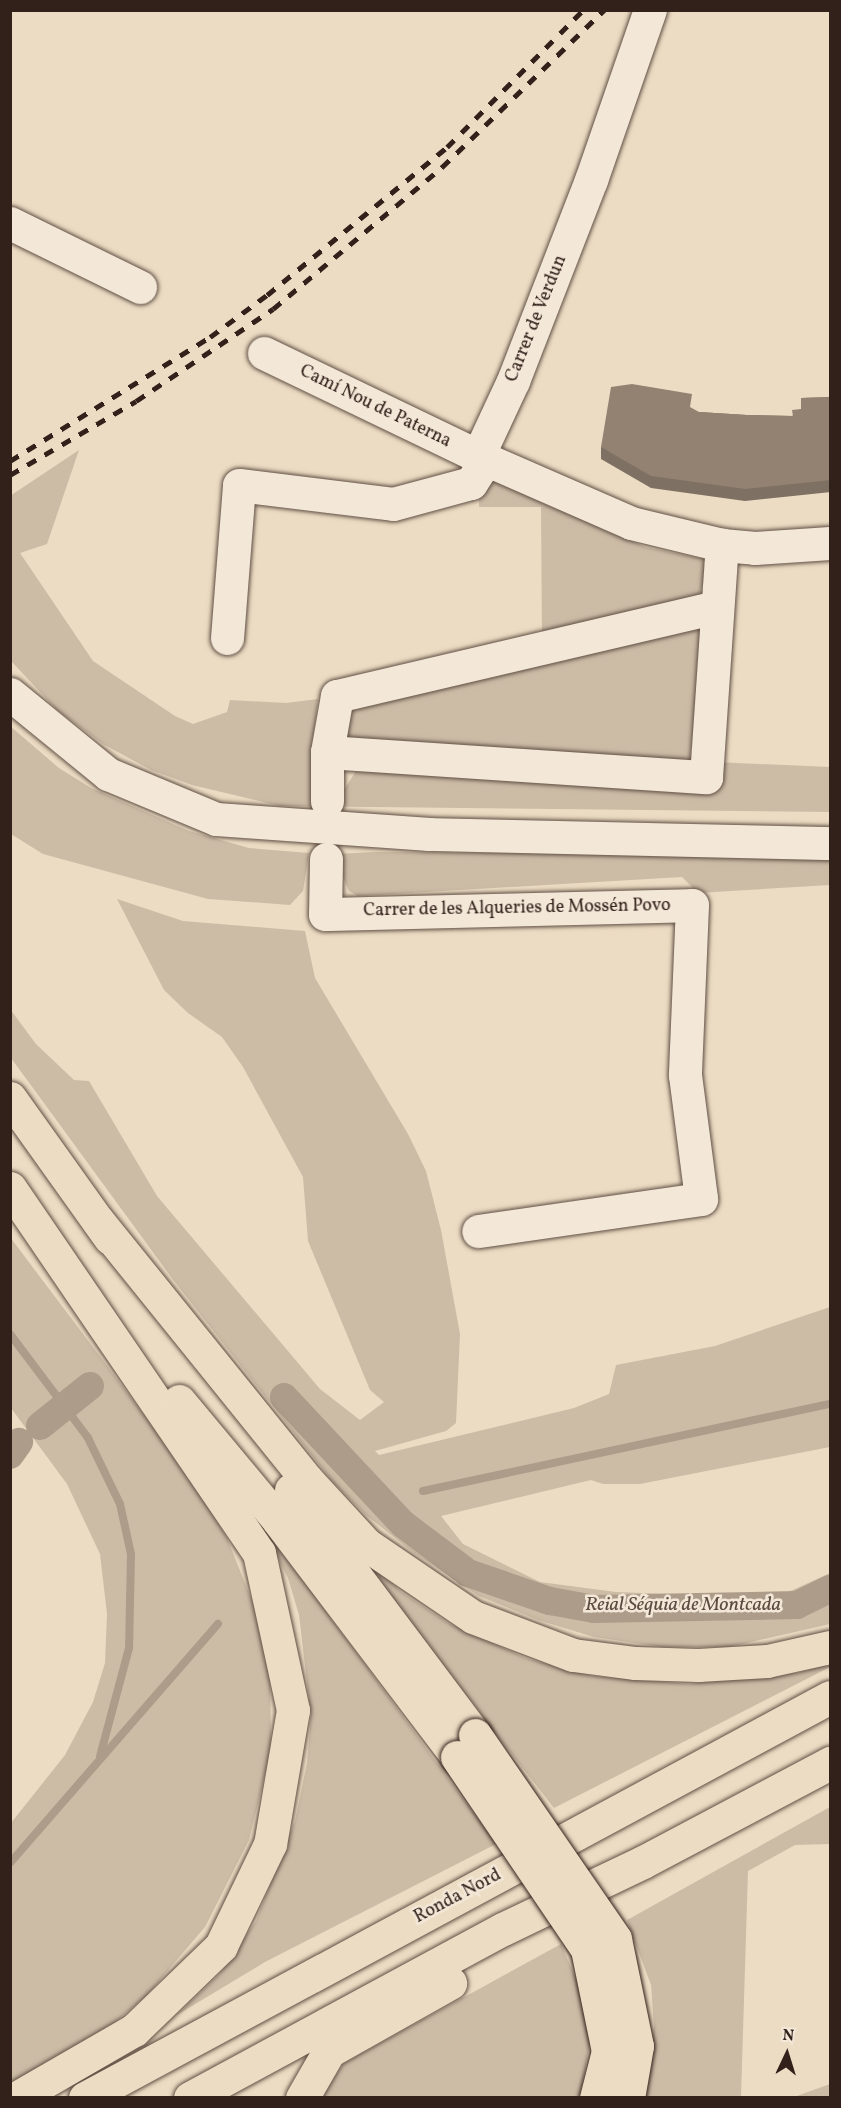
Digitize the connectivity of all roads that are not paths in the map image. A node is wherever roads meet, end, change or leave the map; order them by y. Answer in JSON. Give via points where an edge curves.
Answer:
{"nodes":[{"id":1,"x":650,"y":10,"type":"edge"},
{"id":2,"x":10,"y":223,"type":"edge"},
{"id":3,"x":140,"y":287,"type":"dead end"},
{"id":4,"x":264,"y":353,"type":"dead end"},
{"id":5,"x":482,"y":458,"type":"junction"},
{"id":6,"x":831,"y":543,"type":"edge"},
{"id":7,"x":722,"y":545,"type":"junction"},
{"id":8,"x":715,"y":608,"type":"junction"},
{"id":9,"x":227,"y":638,"type":"dead end"},
{"id":10,"x":10,"y":694,"type":"edge"},
{"id":11,"x":327,"y":752,"type":"junction"},
{"id":12,"x":327,"y":801,"type":"dead end"},
{"id":13,"x":831,"y":843,"type":"edge"},
{"id":14,"x":326,"y":859,"type":"dead end"},
{"id":15,"x":10,"y":1098,"type":"edge"},
{"id":16,"x":10,"y":1188,"type":"edge"},
{"id":17,"x":98,"y":1221,"type":"junction"},
{"id":18,"x":478,"y":1230,"type":"dead end"},
{"id":19,"x":58,"y":1253,"type":"junction"},
{"id":20,"x":831,"y":1647,"type":"edge"},
{"id":21,"x":831,"y":1697,"type":"edge"},
{"id":22,"x":466,"y":1746,"type":"junction"},
{"id":23,"x":831,"y":1763,"type":"edge"},
{"id":24,"x":643,"y":1863,"type":"junction"},
{"id":25,"x":16,"y":2097,"type":"edge"},
{"id":26,"x":85,"y":2097,"type":"edge"},
{"id":27,"x":190,"y":2097,"type":"edge"},
{"id":28,"x":302,"y":2097,"type":"edge"},
{"id":29,"x":596,"y":2097,"type":"edge"},
{"id":30,"x":628,"y":2097,"type":"edge"}],
"edges":[{"from":1,"to":5,"type":"street","name":"Carrer de Verdun","via":[[591,180]]},
{"from":2,"to":3,"type":"street"},
{"from":4,"to":5,"type":"street","name":"Camí Nou de Paterna"},
{"from":5,"to":7,"type":"street","name":"Camí Nou de Paterna","via":[[631,523]]},
{"from":5,"to":9,"type":"street","via":[[471,483],[393,504],[239,485]]},
{"from":6,"to":7,"type":"street","name":"Camí Nou de Paterna","via":[[754,548]]},
{"from":7,"to":8,"type":"street"},
{"from":8,"to":11,"type":"street","via":[[337,696]]},
{"from":8,"to":11,"type":"street","via":[[706,777]]},
{"from":10,"to":13,"type":"street","via":[[108,774],[216,819],[429,834]]},
{"from":11,"to":12,"type":"street"},
{"from":14,"to":18,"type":"street","name":"Carrer de les Alqueries de Mossén Povo","via":[[325,914],[692,905],[685,1075],[701,1199]]},
{"from":15,"to":17,"type":"highway"},
{"from":16,"to":19,"type":"highway"},
{"from":17,"to":20,"type":"highway","via":[[306,1479],[367,1545],[473,1617],[573,1655],[635,1663],[767,1661]]},
{"from":17,"to":22,"type":"highway","via":[[294,1495]]},
{"from":19,"to":22,"type":"highway"},
{"from":19,"to":25,"type":"highway","via":[[259,1553],[292,1710],[270,1844],[222,1946],[134,2030]]},
{"from":21,"to":26,"type":"highway","name":"Ronda Nord"},
{"from":22,"to":29,"type":"highway","bridge":true,"via":[[587,1949],[608,2051]]},
{"from":22,"to":30,"type":"highway","bridge":true,"via":[[615,1939],[637,2046]]},
{"from":23,"to":24,"type":"highway"},
{"from":24,"to":27,"type":"highway","via":[[503,1929]]},
{"from":24,"to":28,"type":"highway","via":[[513,1948],[329,2050]]}]}
